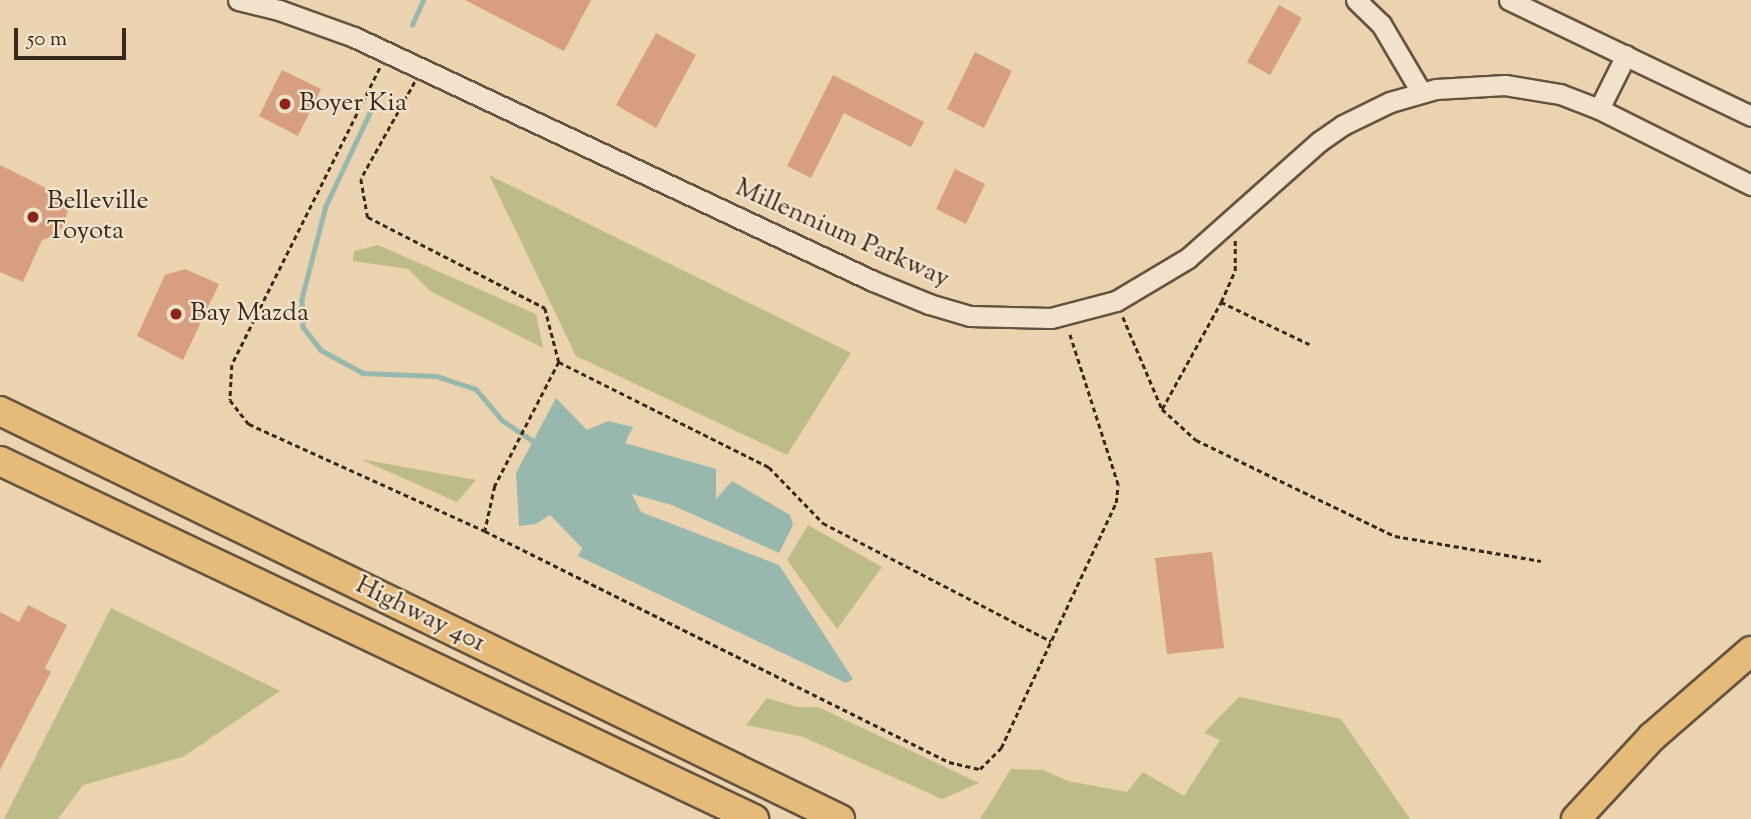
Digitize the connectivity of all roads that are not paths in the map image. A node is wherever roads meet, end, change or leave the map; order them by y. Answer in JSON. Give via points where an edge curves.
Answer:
{"nodes":[{"id":1,"x":238,"y":0,"type":"edge"},
{"id":2,"x":1356,"y":0,"type":"edge"},
{"id":3,"x":1509,"y":0,"type":"edge"},
{"id":4,"x":1626,"y":55,"type":"junction"},
{"id":5,"x":1421,"y":93,"type":"junction"},
{"id":6,"x":1600,"y":109,"type":"junction"},
{"id":7,"x":1751,"y":116,"type":"edge"},
{"id":8,"x":1751,"y":186,"type":"edge"},
{"id":9,"x":0,"y":411,"type":"edge"},
{"id":10,"x":0,"y":461,"type":"edge"},
{"id":11,"x":1751,"y":651,"type":"edge"},
{"id":12,"x":754,"y":819,"type":"edge"},
{"id":13,"x":840,"y":819,"type":"edge"},
{"id":14,"x":1576,"y":819,"type":"edge"}],
"edges":[{"from":1,"to":5,"type":"street","name":"Millennium Parkway","via":[[318,24],[388,52],[873,281],[929,304],[998,319],[1064,316],[1116,301],[1177,265],[1320,141],[1362,114]]},
{"from":2,"to":5,"type":"street","via":[[1381,24]]},
{"from":3,"to":4,"type":"street"},
{"from":4,"to":6,"type":"street"},
{"from":4,"to":7,"type":"street"},
{"from":5,"to":6,"type":"street","name":"Millennium Parkway","via":[[1471,85],[1523,86]]},
{"from":6,"to":8,"type":"street","name":"Millennium Parkway"},
{"from":9,"to":13,"type":"highway","name":"Highway 401"},
{"from":10,"to":12,"type":"highway","name":"Highway 401"},
{"from":11,"to":14,"type":"highway","via":[[1652,737]]}]}
